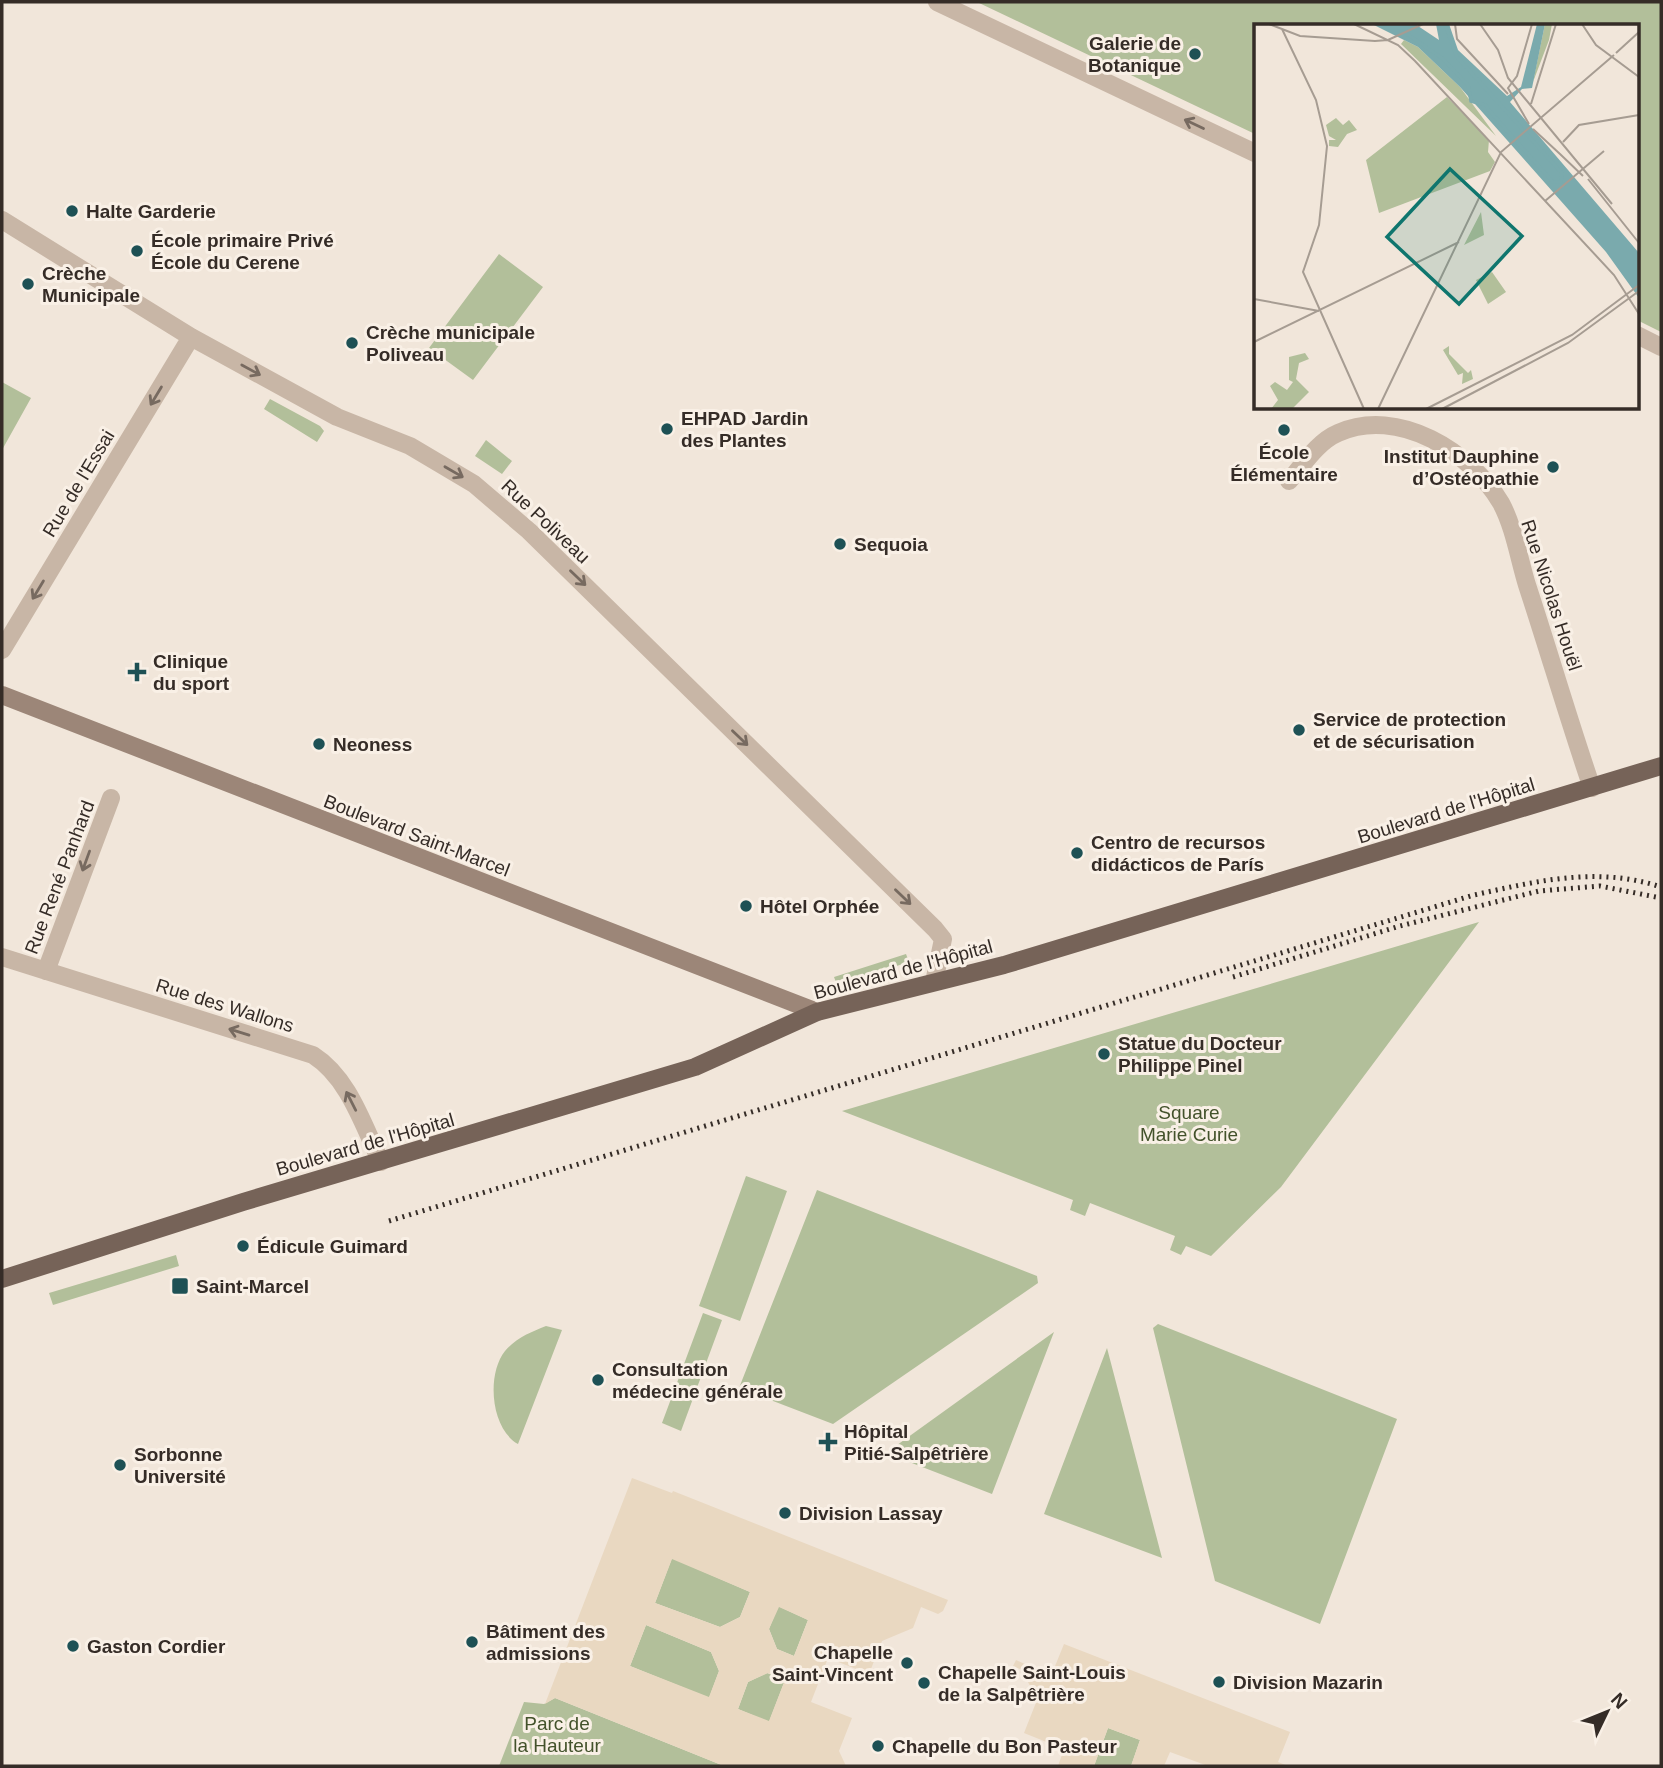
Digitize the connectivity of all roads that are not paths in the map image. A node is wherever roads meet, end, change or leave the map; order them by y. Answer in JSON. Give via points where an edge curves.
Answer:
{"nodes":[{"id":1,"x":937,"y":2,"type":"edge"},
{"id":2,"x":1254,"y":153,"type":"edge"},
{"id":3,"x":2,"y":220,"type":"edge"},
{"id":4,"x":1638,"y":336,"type":"edge"},
{"id":5,"x":191,"y":337,"type":"junction"},
{"id":6,"x":1661,"y":347,"type":"edge"},
{"id":7,"x":1289,"y":481,"type":"dead end"},
{"id":8,"x":2,"y":650,"type":"edge"},
{"id":9,"x":2,"y":695,"type":"edge"},
{"id":10,"x":1661,"y":766,"type":"edge"},
{"id":11,"x":1592,"y":788,"type":"junction"},
{"id":12,"x":111,"y":798,"type":"dead end"},
{"id":13,"x":2,"y":957,"type":"edge"},
{"id":14,"x":46,"y":971,"type":"junction"},
{"id":15,"x":934,"y":982,"type":"junction"},
{"id":16,"x":817,"y":1012,"type":"junction"},
{"id":17,"x":381,"y":1162,"type":"junction"},
{"id":18,"x":2,"y":1279,"type":"edge"}],
"edges":[{"from":2,"to":1,"type":"street","one_way":true},
{"from":3,"to":5,"type":"street","name":"Rue Poliveau"},
{"from":4,"to":6,"type":"street"},
{"from":5,"to":8,"type":"street","name":"Rue de l'Essai","one_way":true},
{"from":5,"to":15,"type":"street","name":"Rue Poliveau","one_way":true,"via":[[337,417],[410,446],[474,484],[529,531],[935,929],[943,939]]},
{"from":7,"to":11,"type":"street","name":"Rue Nicolas Houël","via":[[1322,442],[1355,428],[1397,428],[1417,434],[1467,462],[1502,505]]},
{"from":9,"to":16,"type":"main road","name":"Boulevard Saint-Marcel"},
{"from":10,"to":11,"type":"main road","name":"Boulevard de l'Hôpital"},
{"from":11,"to":15,"type":"main road","name":"Boulevard de l'Hôpital"},
{"from":12,"to":14,"type":"street","name":"Rue René Panhard","one_way":true},
{"from":13,"to":14,"type":"street","name":"Rue des Wallons"},
{"from":17,"to":14,"type":"street","name":"Rue des Wallons","one_way":true,"via":[[341,1079],[313,1055]]},
{"from":15,"to":16,"type":"main road","name":"Boulevard de l'Hôpital"},
{"from":16,"to":17,"type":"main road","name":"Boulevard de l'Hôpital","via":[[695,1067]]},
{"from":17,"to":18,"type":"main road","name":"Boulevard de l'Hôpital"}]}
